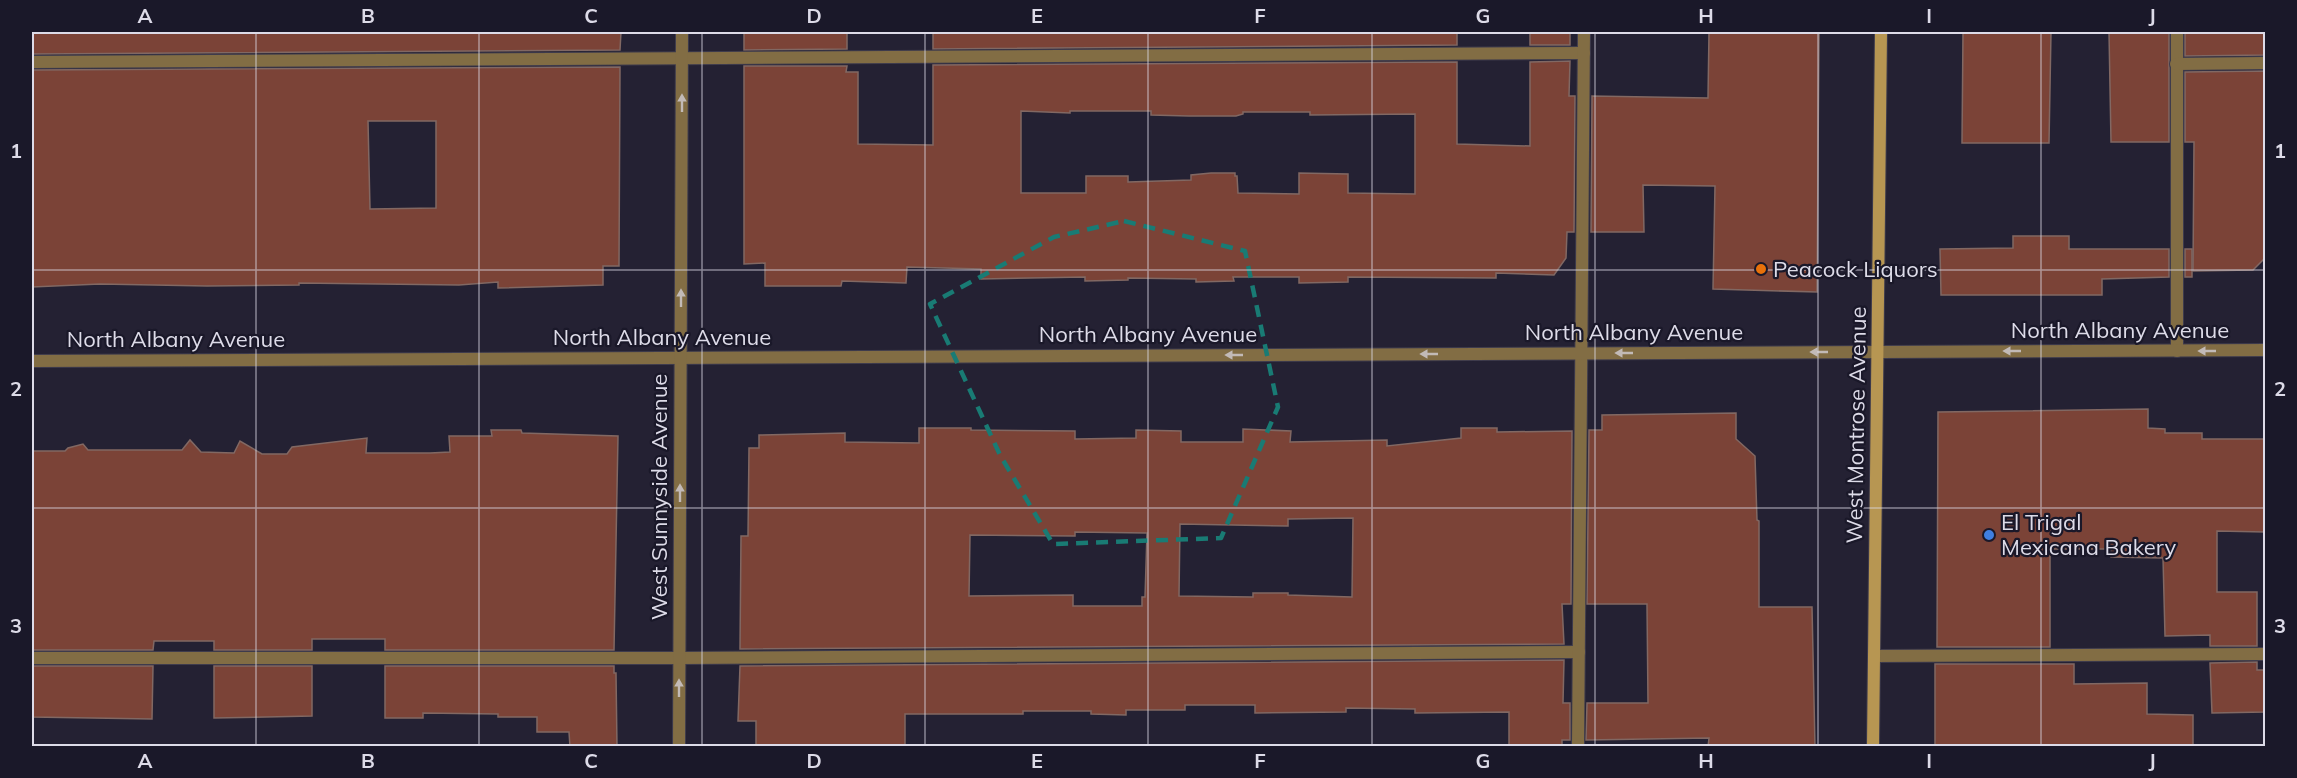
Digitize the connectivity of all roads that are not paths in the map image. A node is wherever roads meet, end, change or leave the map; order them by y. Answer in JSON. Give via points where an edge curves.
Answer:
{"nodes":[{"id":1,"x":682,"y":32,"type":"edge"},
{"id":2,"x":1584,"y":32,"type":"edge"},
{"id":3,"x":1881,"y":32,"type":"edge"},
{"id":4,"x":2177,"y":32,"type":"edge"},
{"id":5,"x":1584,"y":52,"type":"junction"},
{"id":6,"x":682,"y":58,"type":"junction"},
{"id":7,"x":32,"y":62,"type":"edge"},
{"id":8,"x":2265,"y":63,"type":"edge"},
{"id":9,"x":2176,"y":64,"type":"junction"},
{"id":10,"x":2265,"y":350,"type":"edge"},
{"id":11,"x":2177,"y":351,"type":"junction"},
{"id":12,"x":1878,"y":352,"type":"junction"},
{"id":13,"x":1581,"y":353,"type":"junction"},
{"id":14,"x":681,"y":358,"type":"junction"},
{"id":15,"x":32,"y":361,"type":"edge"},
{"id":16,"x":1579,"y":652,"type":"junction"},
{"id":17,"x":2265,"y":654,"type":"edge"},
{"id":18,"x":1874,"y":656,"type":"junction"},
{"id":19,"x":32,"y":658,"type":"edge"},
{"id":20,"x":680,"y":658,"type":"junction"},
{"id":21,"x":679,"y":747,"type":"edge"},
{"id":22,"x":1578,"y":747,"type":"edge"},
{"id":23,"x":1874,"y":747,"type":"edge"}],
"edges":[{"from":1,"to":6,"type":"street","name":"West Sunnyside Avenue"},
{"from":2,"to":5,"type":"street"},
{"from":3,"to":12,"type":"main road","name":"West Montrose Avenue"},
{"from":4,"to":9,"type":"street"},
{"from":5,"to":6,"type":"street"},
{"from":5,"to":13,"type":"street"},
{"from":6,"to":7,"type":"street"},
{"from":14,"to":6,"type":"street","name":"West Sunnyside Avenue","one_way":true},
{"from":8,"to":9,"type":"street"},
{"from":9,"to":11,"type":"street"},
{"from":10,"to":11,"type":"street","name":"North Albany Avenue","one_way":true},
{"from":11,"to":12,"type":"street","name":"North Albany Avenue","one_way":true},
{"from":12,"to":13,"type":"street","name":"North Albany Avenue","one_way":true},
{"from":12,"to":18,"type":"main road","name":"West Montrose Avenue"},
{"from":13,"to":14,"type":"street","name":"North Albany Avenue","one_way":true},
{"from":13,"to":16,"type":"street"},
{"from":14,"to":15,"type":"street","name":"North Albany Avenue"},
{"from":20,"to":14,"type":"street","name":"West Sunnyside Avenue","one_way":true},
{"from":16,"to":20,"type":"street"},
{"from":16,"to":22,"type":"street"},
{"from":17,"to":18,"type":"street"},
{"from":18,"to":23,"type":"main road","name":"West Montrose Avenue"},
{"from":19,"to":20,"type":"street"},
{"from":21,"to":20,"type":"street","name":"West Sunnyside Avenue","one_way":true}]}
